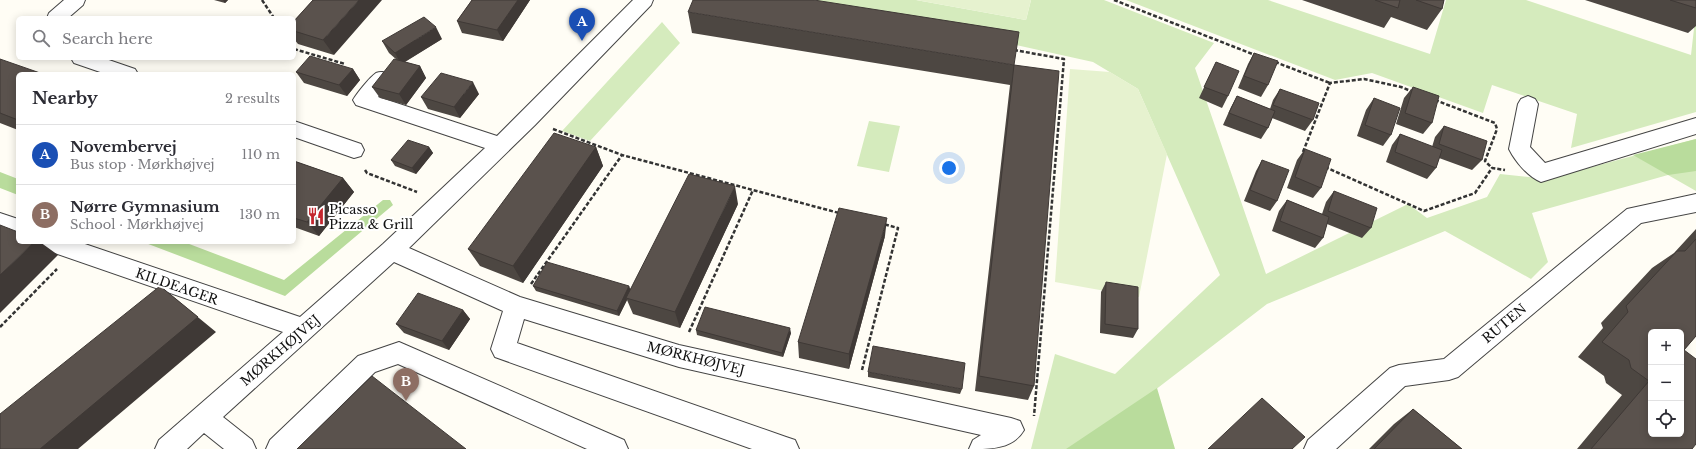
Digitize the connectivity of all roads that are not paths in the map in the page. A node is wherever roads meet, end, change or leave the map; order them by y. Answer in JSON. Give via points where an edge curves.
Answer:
{"nodes":[{"id":1,"x":76,"y":0,"type":"edge"},
{"id":2,"x":644,"y":0,"type":"edge"},
{"id":3,"x":58,"y":16,"type":"edge"},
{"id":4,"x":87,"y":60,"type":"edge"},
{"id":5,"x":122,"y":72,"type":"edge"},
{"id":6,"x":382,"y":79,"type":"edge"},
{"id":7,"x":1528,"y":104,"type":"dead end"},
{"id":8,"x":1696,"y":126,"type":"edge"},
{"id":9,"x":296,"y":130,"type":"edge"},
{"id":10,"x":501,"y":145,"type":"junction"},
{"id":11,"x":354,"y":150,"type":"road end"},
{"id":12,"x":1696,"y":203,"type":"edge"},
{"id":13,"x":0,"y":222,"type":"edge"},
{"id":14,"x":16,"y":228,"type":"edge"},
{"id":15,"x":56,"y":244,"type":"edge"},
{"id":16,"x":391,"y":251,"type":"junction"},
{"id":17,"x":516,"y":306,"type":"junction"},
{"id":18,"x":304,"y":329,"type":"junction"},
{"id":19,"x":204,"y":417,"type":"junction"},
{"id":20,"x":168,"y":449,"type":"edge"},
{"id":21,"x":242,"y":449,"type":"edge"},
{"id":22,"x":279,"y":449,"type":"edge"},
{"id":23,"x":615,"y":449,"type":"edge"},
{"id":24,"x":786,"y":449,"type":"edge"},
{"id":25,"x":982,"y":449,"type":"edge"},
{"id":26,"x":1317,"y":449,"type":"edge"}],
"edges":[{"from":1,"to":3,"type":"street"},
{"from":2,"to":10,"type":"street","name":"MØRKHØJVEJ"},
{"from":4,"to":5,"type":"street"},
{"from":6,"to":10,"type":"street","via":[[363,100]]},
{"from":7,"to":8,"type":"street","via":[[1519,149],[1541,173]]},
{"from":9,"to":11,"type":"street"},
{"from":10,"to":16,"type":"street","name":"MØRKHØJVEJ"},
{"from":12,"to":26,"type":"street","name":"RUTEN","via":[[1635,215],[1449,369],[1399,376]]},
{"from":13,"to":14,"type":"street"},
{"from":15,"to":18,"type":"street","name":"KILDEAGER"},
{"from":16,"to":17,"type":"street","name":"MØRKHØJVEJ"},
{"from":16,"to":18,"type":"street","name":"MØRKHØJVEJ"},
{"from":17,"to":24,"type":"street","via":[[503,349]]},
{"from":17,"to":25,"type":"street","name":"MØRKHØJVEJ","via":[[679,356],[1011,430]]},
{"from":18,"to":19,"type":"street","name":"MØRKHØJVEJ"},
{"from":19,"to":20,"type":"street","name":"MØRKHØJVEJ"},
{"from":19,"to":21,"type":"street"},
{"from":22,"to":23,"type":"street","via":[[367,364],[399,353]]}]}
